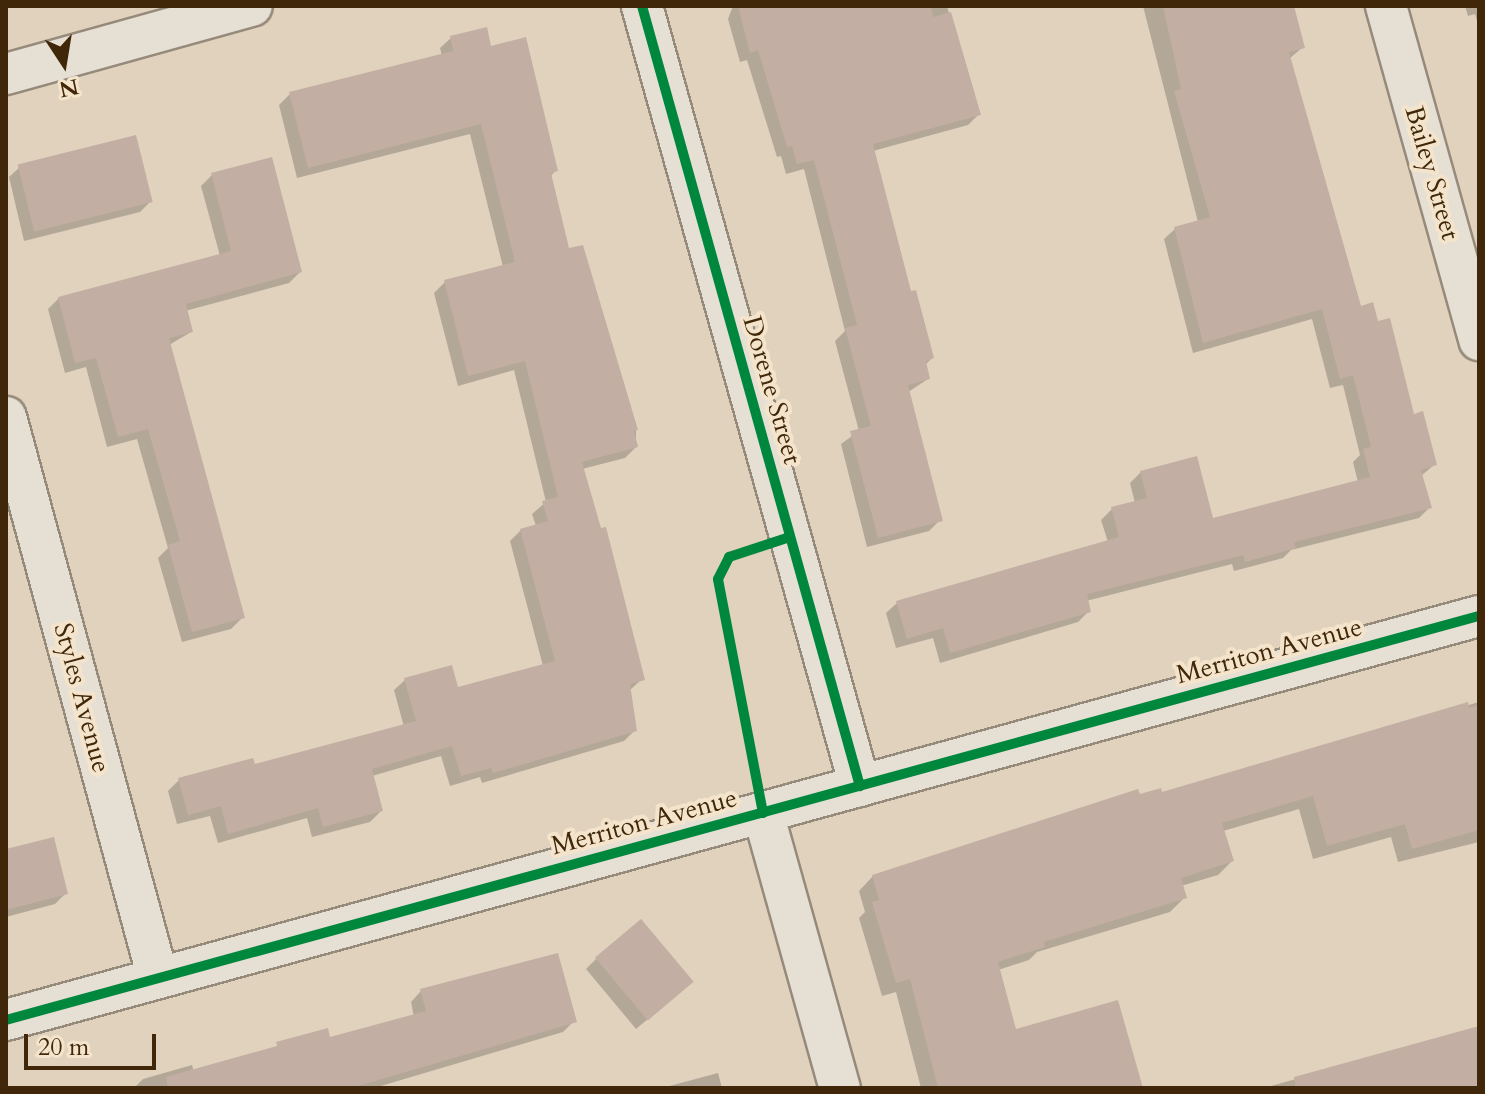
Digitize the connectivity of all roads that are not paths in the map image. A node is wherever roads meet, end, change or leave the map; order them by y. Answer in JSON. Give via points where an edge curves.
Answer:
{"nodes":[{"id":1,"x":252,"y":6,"type":"edge"},
{"id":2,"x":642,"y":6,"type":"edge"},
{"id":3,"x":1386,"y":6,"type":"edge"},
{"id":4,"x":6,"y":74,"type":"edge"},
{"id":5,"x":1479,"y":340,"type":"edge"},
{"id":6,"x":6,"y":417,"type":"edge"},
{"id":7,"x":1479,"y":616,"type":"edge"},
{"id":8,"x":860,"y":786,"type":"junction"},
{"id":9,"x":763,"y":813,"type":"junction"},
{"id":10,"x":158,"y":978,"type":"junction"},
{"id":11,"x":6,"y":1020,"type":"edge"},
{"id":12,"x":840,"y":1088,"type":"edge"}],
"edges":[{"from":1,"to":4,"type":"street"},
{"from":2,"to":8,"type":"street","name":"Dorene Street"},
{"from":3,"to":5,"type":"street","name":"Bailey Street"},
{"from":6,"to":10,"type":"street","name":"Styles Avenue"},
{"from":7,"to":8,"type":"street","name":"Merriton Avenue"},
{"from":8,"to":9,"type":"street","name":"Merriton Avenue"},
{"from":9,"to":10,"type":"street","name":"Merriton Avenue"},
{"from":9,"to":12,"type":"street"},
{"from":10,"to":11,"type":"street","name":"Merriton Avenue"}]}
